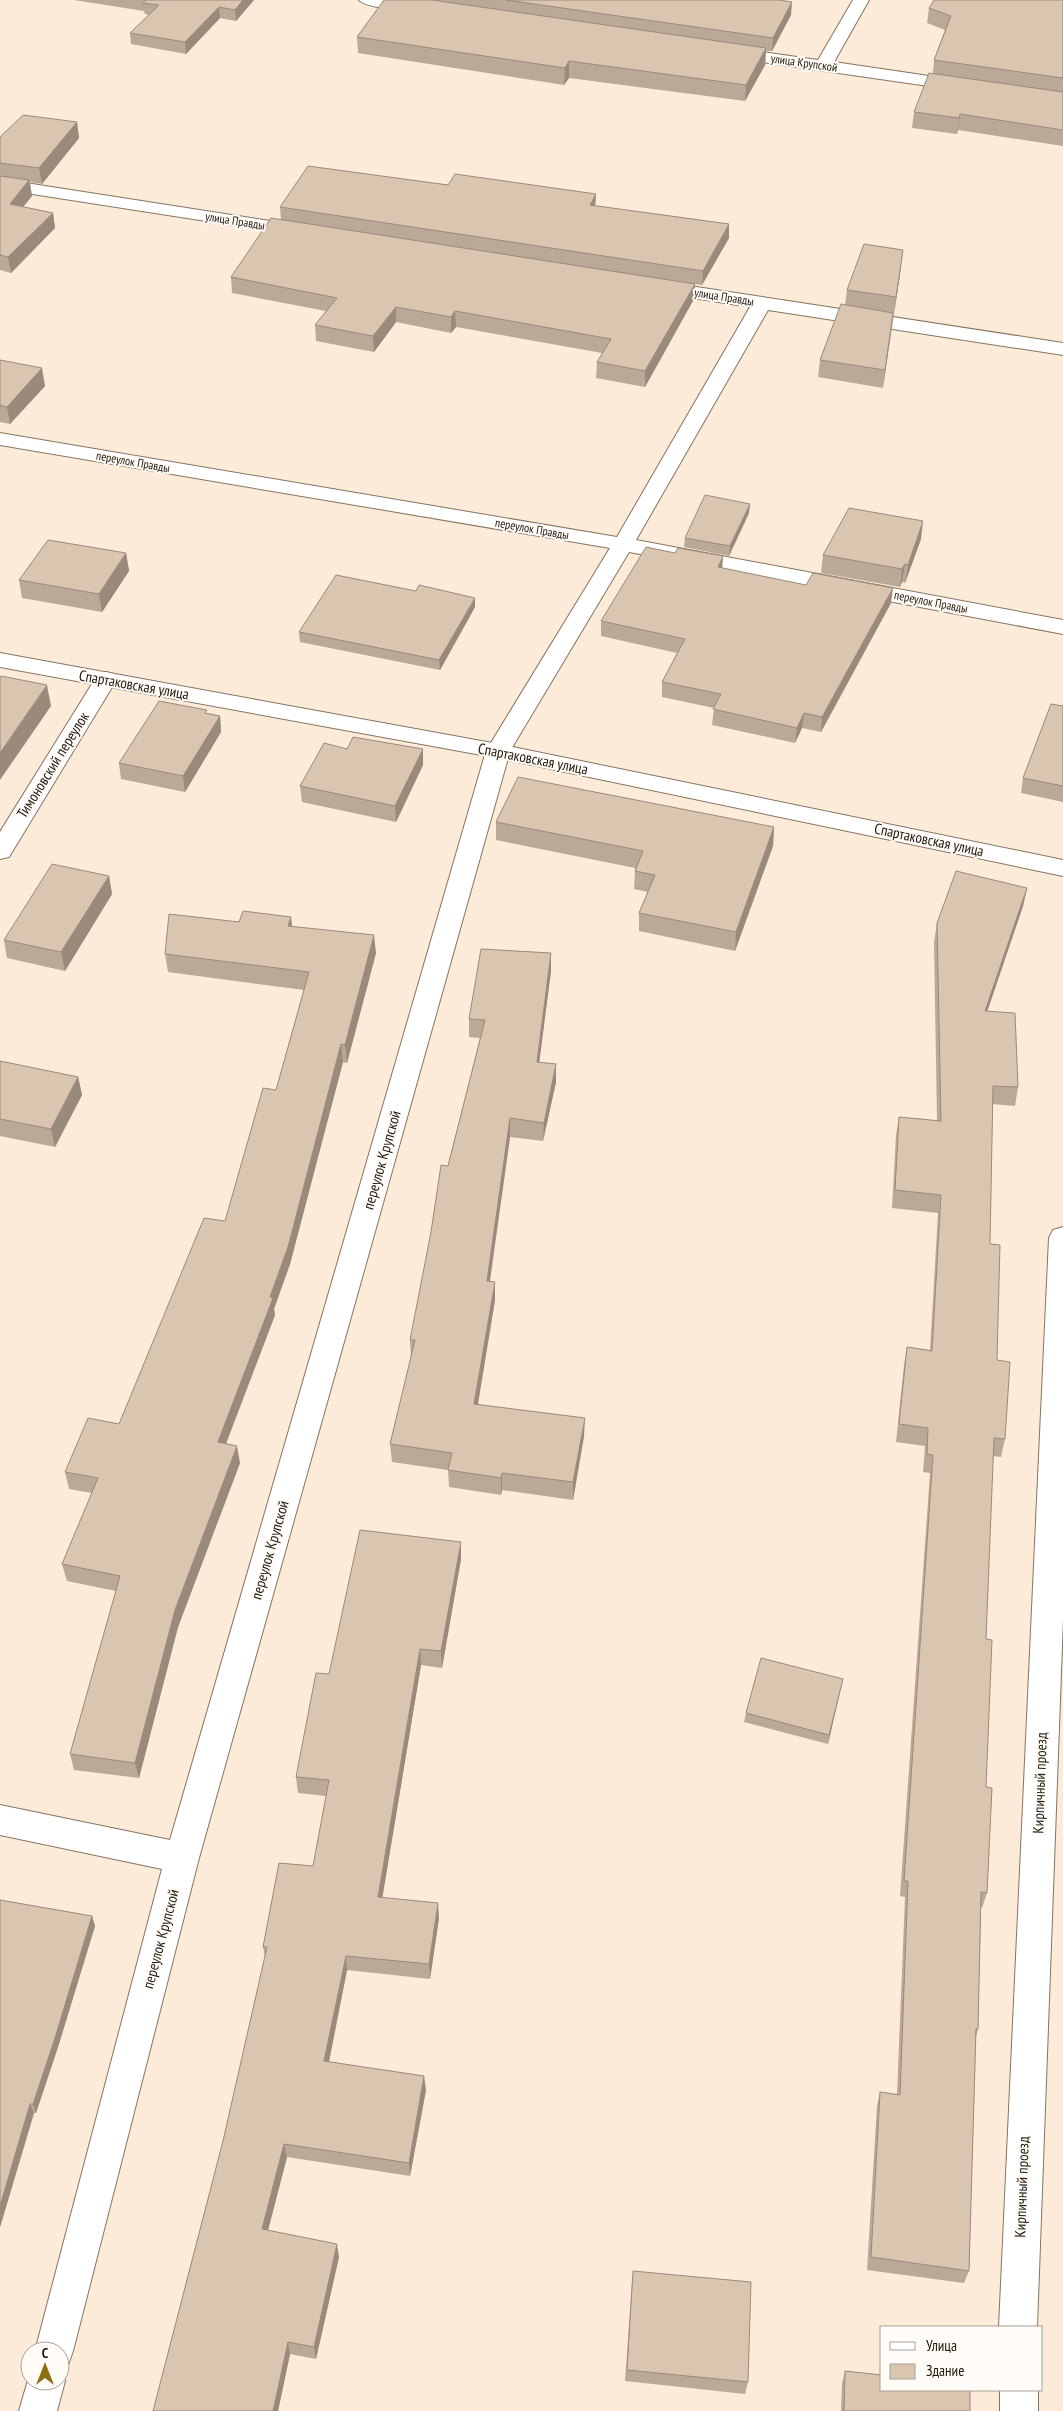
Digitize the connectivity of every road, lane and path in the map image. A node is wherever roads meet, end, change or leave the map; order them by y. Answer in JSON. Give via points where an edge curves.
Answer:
{"nodes":[{"id":1,"x":367,"y":0,"type":"edge"},
{"id":2,"x":861,"y":0,"type":"edge"},
{"id":3,"x":435,"y":10,"type":"edge"},
{"id":4,"x":716,"y":50,"type":"edge"},
{"id":5,"x":823,"y":66,"type":"junction"},
{"id":6,"x":977,"y":88,"type":"edge"},
{"id":7,"x":0,"y":184,"type":"edge"},
{"id":8,"x":322,"y":234,"type":"edge"},
{"id":9,"x":635,"y":283,"type":"edge"},
{"id":10,"x":762,"y":303,"type":"junction"},
{"id":11,"x":1063,"y":349,"type":"edge"},
{"id":12,"x":0,"y":439,"type":"edge"},
{"id":13,"x":623,"y":544,"type":"junction"},
{"id":14,"x":1063,"y":627,"type":"edge"},
{"id":15,"x":0,"y":660,"type":"edge"},
{"id":16,"x":106,"y":679,"type":"junction"},
{"id":17,"x":498,"y":751,"type":"junction"},
{"id":18,"x":0,"y":851,"type":"edge"},
{"id":19,"x":1063,"y":868,"type":"edge"},
{"id":20,"x":1063,"y":1238,"type":"edge"},
{"id":21,"x":0,"y":1820,"type":"edge"},
{"id":22,"x":182,"y":1858,"type":"junction"},
{"id":23,"x":1018,"y":2326,"type":"edge"},
{"id":24,"x":57,"y":2341,"type":"edge"},
{"id":25,"x":43,"y":2391,"type":"edge"},
{"id":26,"x":1019,"y":2391,"type":"edge"},
{"id":27,"x":38,"y":2411,"type":"edge"},
{"id":28,"x":1019,"y":2411,"type":"edge"}],
"edges":[{"from":1,"to":3,"type":"street"},
{"from":2,"to":5,"type":"street"},
{"from":4,"to":5,"type":"street","name":"улица Крупской"},
{"from":5,"to":6,"type":"street","name":"улица Крупской"},
{"from":7,"to":8,"type":"street","name":"улица Правды"},
{"from":9,"to":10,"type":"street","name":"улица Правды"},
{"from":10,"to":11,"type":"street","name":"улица Правды"},
{"from":10,"to":13,"type":"street","name":"переулок Крупской"},
{"from":12,"to":13,"type":"street","name":"переулок Правды"},
{"from":13,"to":14,"type":"street","name":"переулок Правды"},
{"from":13,"to":17,"type":"street","name":"переулок Крупской"},
{"from":15,"to":16,"type":"street","name":"Спартаковская улица"},
{"from":16,"to":17,"type":"street","name":"Спартаковская улица"},
{"from":16,"to":18,"type":"street","name":"Тимоновский переулок"},
{"from":17,"to":19,"type":"street","name":"Спартаковская улица"},
{"from":17,"to":22,"type":"street","name":"переулок Крупской"},
{"from":20,"to":23,"type":"street","name":"Кирпичный проезд"},
{"from":21,"to":22,"type":"street"},
{"from":22,"to":24,"type":"street","name":"переулок Крупской"},
{"from":25,"to":27,"type":"street"},
{"from":26,"to":28,"type":"street"}]}
